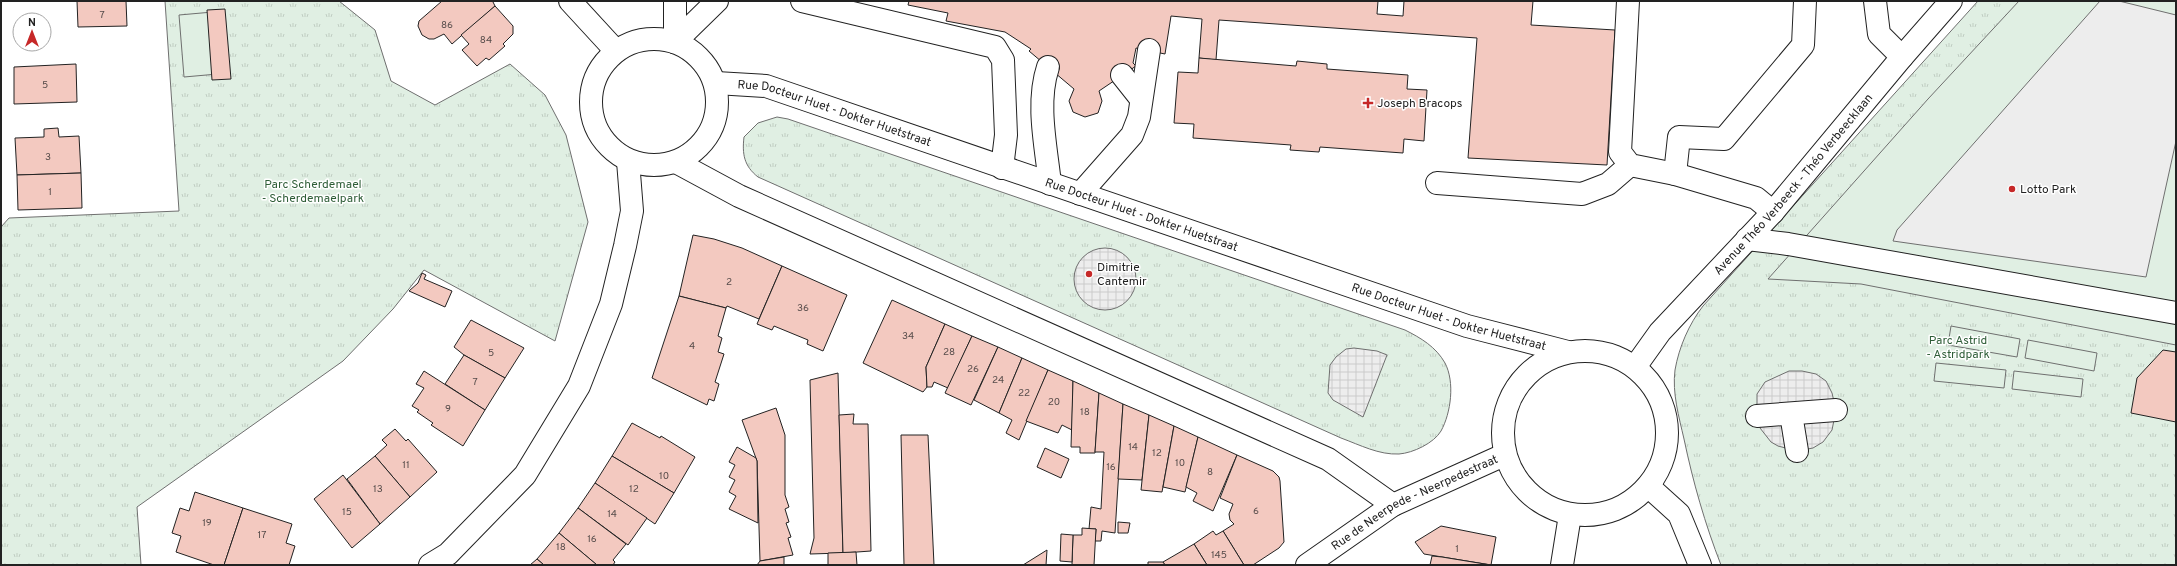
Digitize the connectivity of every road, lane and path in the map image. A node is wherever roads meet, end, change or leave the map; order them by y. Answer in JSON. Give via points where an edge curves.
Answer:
{"nodes":[{"id":1,"x":570,"y":1,"type":"edge"},
{"id":2,"x":675,"y":1,"type":"edge"},
{"id":3,"x":717,"y":1,"type":"edge"},
{"id":4,"x":802,"y":1,"type":"edge"},
{"id":5,"x":1628,"y":1,"type":"edge"},
{"id":6,"x":1805,"y":1,"type":"edge"},
{"id":7,"x":1875,"y":1,"type":"edge"},
{"id":8,"x":1951,"y":1,"type":"edge"},
{"id":9,"x":675,"y":42,"type":"junction"},
{"id":10,"x":1149,"y":50,"type":"dead end"},
{"id":11,"x":616,"y":51,"type":"junction"},
{"id":12,"x":1902,"y":57,"type":"junction"},
{"id":13,"x":1048,"y":67,"type":"dead end"},
{"id":14,"x":1122,"y":75,"type":"dead end"},
{"id":15,"x":716,"y":83,"type":"junction"},
{"id":16,"x":1141,"y":99,"type":"junction"},
{"id":17,"x":628,"y":161,"type":"junction"},
{"id":18,"x":676,"y":162,"type":"junction"},
{"id":19,"x":1630,"y":165,"type":"junction"},
{"id":20,"x":1002,"y":168,"type":"junction"},
{"id":21,"x":1675,"y":174,"type":"junction"},
{"id":22,"x":1437,"y":183,"type":"dead end"},
{"id":23,"x":1050,"y":184,"type":"junction"},
{"id":24,"x":1080,"y":194,"type":"junction"},
{"id":25,"x":1773,"y":212,"type":"junction"},
{"id":26,"x":1748,"y":239,"type":"junction"},
{"id":27,"x":2176,"y":313,"type":"edge"},
{"id":28,"x":1568,"y":352,"type":"junction"},
{"id":29,"x":1635,"y":368,"type":"junction"},
{"id":30,"x":1836,"y":410,"type":"dead end"},
{"id":31,"x":1791,"y":414,"type":"junction"},
{"id":32,"x":1757,"y":416,"type":"dead end"},
{"id":33,"x":1797,"y":451,"type":"dead end"},
{"id":34,"x":1504,"y":455,"type":"junction"},
{"id":35,"x":1648,"y":486,"type":"junction"},
{"id":36,"x":1393,"y":505,"type":"junction"},
{"id":37,"x":1570,"y":515,"type":"junction"},
{"id":38,"x":430,"y":565,"type":"edge"},
{"id":39,"x":1307,"y":565,"type":"edge"},
{"id":40,"x":1562,"y":565,"type":"edge"},
{"id":41,"x":1700,"y":565,"type":"edge"}],
"edges":[{"from":1,"to":11,"type":"street"},
{"from":2,"to":9,"type":"street"},
{"from":3,"to":9,"type":"street"},
{"from":4,"to":20,"type":"street","via":[[995,47],[1003,60],[1006,135]]},
{"from":5,"to":19,"type":"street","via":[[1620,152]]},
{"from":6,"to":21,"type":"street","via":[[1803,45],[1724,139],[1679,137]]},
{"from":7,"to":12,"type":"street","via":[[1879,34]]},
{"from":8,"to":12,"type":"street","name":"Avenue Théo Verbeeck - Théo Verbeecklaan"},
{"from":9,"to":11,"type":"street","via":[[655,38],[634,42]]},
{"from":9,"to":15,"type":"street","via":[[692,52],[706,66]]},
{"from":10,"to":16,"type":"street"},
{"from":11,"to":17,"type":"street","via":[[601,66],[592,84],[590,104],[594,124],[602,139],[613,151]]},
{"from":12,"to":25,"type":"street","name":"Avenue Théo Verbeeck - Théo Verbeecklaan"},
{"from":13,"to":23,"type":"street","via":[[1043,83],[1043,109]]},
{"from":14,"to":16,"type":"street"},
{"from":15,"to":18,"type":"street","via":[[719,106],[712,127],[698,149]]},
{"from":15,"to":20,"type":"street","name":"Rue Docteur Huet - Dokter Huetstraat","via":[[766,86]]},
{"from":16,"to":24,"type":"street","via":[[1139,117],[1132,135]]},
{"from":17,"to":18,"type":"street","via":[[652,166]]},
{"from":17,"to":38,"type":"street","via":[[632,211],[625,246],[611,304],[579,386],[525,475],[448,554]]},
{"from":18,"to":36,"type":"street","via":[[739,196],[1328,459]]},
{"from":19,"to":21,"type":"street"},
{"from":19,"to":22,"type":"street","via":[[1608,184],[1582,194]]},
{"from":20,"to":23,"type":"street","name":"Rue Docteur Huet - Dokter Huetstraat"},
{"from":21,"to":25,"type":"street","via":[[1756,198]]},
{"from":23,"to":24,"type":"street","name":"Rue Docteur Huet - Dokter Huetstraat"},
{"from":24,"to":28,"type":"street","name":"Rue Docteur Huet - Dokter Huetstraat","via":[[1467,326]]},
{"from":25,"to":26,"type":"street","name":"Avenue Théo Verbeeck - Théo Verbeecklaan"},
{"from":26,"to":27,"type":"street"},
{"from":26,"to":29,"type":"street","name":"Avenue Théo Verbeeck - Théo Verbeecklaan","via":[[1660,332]]},
{"from":28,"to":29,"type":"street","via":[[1591,351],[1614,356]]},
{"from":28,"to":34,"type":"street","via":[[1537,365],[1514,390],[1502,421]]},
{"from":29,"to":35,"type":"street","via":[[1654,387],[1664,411],[1667,438],[1662,464]]},
{"from":30,"to":31,"type":"street"},
{"from":31,"to":32,"type":"street"},
{"from":31,"to":33,"type":"street"},
{"from":34,"to":36,"type":"street","name":"Rue de Neerpede - Neerpedestraat"},
{"from":34,"to":37,"type":"street","via":[[1514,476],[1528,494],[1548,508]]},
{"from":35,"to":37,"type":"street","via":[[1626,505],[1599,515]]},
{"from":35,"to":41,"type":"street","via":[[1679,514]]},
{"from":36,"to":39,"type":"street","name":"Rue de Neerpede - Neerpedestraat"},
{"from":37,"to":40,"type":"street"}]}
